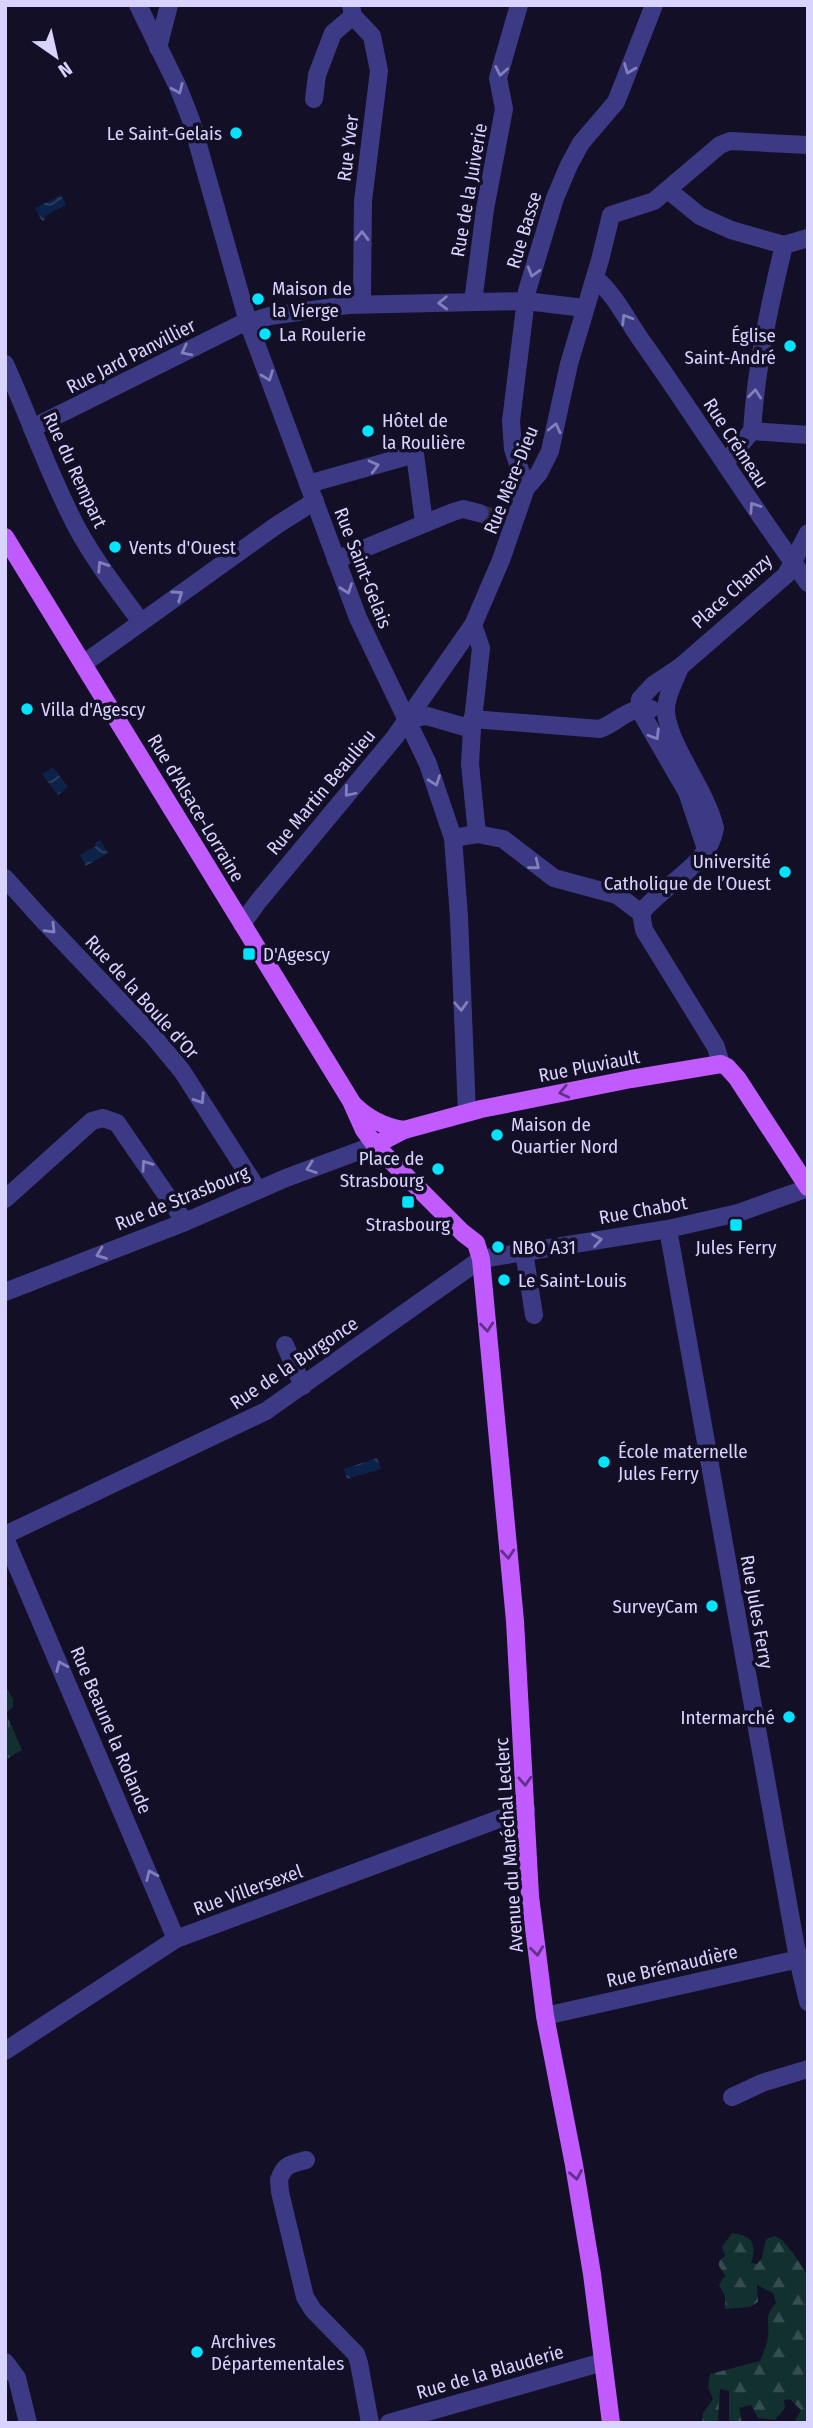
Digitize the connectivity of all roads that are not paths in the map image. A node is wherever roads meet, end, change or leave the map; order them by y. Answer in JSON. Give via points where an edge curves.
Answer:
{"nodes":[{"id":1,"x":138,"y":5,"type":"edge"},
{"id":2,"x":169,"y":5,"type":"edge"},
{"id":3,"x":519,"y":5,"type":"edge"},
{"id":4,"x":654,"y":5,"type":"edge"},
{"id":5,"x":352,"y":10,"type":"edge"},
{"id":6,"x":158,"y":48,"type":"junction"},
{"id":7,"x":314,"y":99,"type":"dead end"},
{"id":8,"x":808,"y":145,"type":"edge"},
{"id":9,"x":668,"y":190,"type":"junction"},
{"id":10,"x":808,"y":238,"type":"edge"},
{"id":11,"x":785,"y":245,"type":"junction"},
{"id":12,"x":595,"y":278,"type":"junction"},
{"id":13,"x":526,"y":300,"type":"junction"},
{"id":14,"x":473,"y":302,"type":"junction"},
{"id":15,"x":364,"y":304,"type":"junction"},
{"id":16,"x":584,"y":308,"type":"junction"},
{"id":17,"x":248,"y":322,"type":"junction"},
{"id":18,"x":5,"y":364,"type":"edge"},
{"id":19,"x":32,"y":428,"type":"junction"},
{"id":20,"x":752,"y":431,"type":"junction"},
{"id":21,"x":808,"y":435,"type":"edge"},
{"id":22,"x":725,"y":463,"type":"junction"},
{"id":23,"x":308,"y":484,"type":"junction"},
{"id":24,"x":526,"y":488,"type":"junction"},
{"id":25,"x":315,"y":501,"type":"junction"},
{"id":26,"x":479,"y":513,"type":"tunnel mouth"},
{"id":27,"x":424,"y":523,"type":"junction"},
{"id":28,"x":808,"y":533,"type":"edge"},
{"id":29,"x":5,"y":537,"type":"edge"},
{"id":30,"x":337,"y":560,"type":"junction"},
{"id":31,"x":793,"y":563,"type":"junction"},
{"id":32,"x":808,"y":583,"type":"edge"},
{"id":33,"x":141,"y":622,"type":"junction"},
{"id":34,"x":473,"y":625,"type":"junction"},
{"id":35,"x":83,"y":664,"type":"junction"},
{"id":36,"x":680,"y":667,"type":"junction"},
{"id":37,"x":639,"y":709,"type":"junction"},
{"id":38,"x":666,"y":712,"type":"junction"},
{"id":39,"x":407,"y":719,"type":"junction"},
{"id":40,"x":472,"y":724,"type":"junction"},
{"id":41,"x":477,"y":834,"type":"junction"},
{"id":42,"x":453,"y":838,"type":"junction"},
{"id":43,"x":706,"y":849,"type":"junction"},
{"id":44,"x":5,"y":878,"type":"edge"},
{"id":45,"x":641,"y":913,"type":"junction"},
{"id":46,"x":242,"y":925,"type":"junction"},
{"id":47,"x":720,"y":1064,"type":"junction"},
{"id":48,"x":351,"y":1101,"type":"junction"},
{"id":49,"x":467,"y":1113,"type":"junction"},
{"id":50,"x":404,"y":1130,"type":"junction"},
{"id":51,"x":375,"y":1145,"type":"junction"},
{"id":52,"x":808,"y":1187,"type":"edge"},
{"id":53,"x":258,"y":1190,"type":"junction"},
{"id":54,"x":5,"y":1199,"type":"edge"},
{"id":55,"x":185,"y":1222,"type":"junction"},
{"id":56,"x":668,"y":1229,"type":"junction"},
{"id":57,"x":524,"y":1252,"type":"junction"},
{"id":58,"x":481,"y":1259,"type":"junction"},
{"id":59,"x":5,"y":1292,"type":"edge"},
{"id":60,"x":534,"y":1315,"type":"dead end"},
{"id":61,"x":285,"y":1345,"type":"dead end"},
{"id":62,"x":303,"y":1386,"type":"junction"},
{"id":63,"x":5,"y":1536,"type":"edge"},
{"id":64,"x":526,"y":1809,"type":"junction"},
{"id":65,"x":176,"y":1939,"type":"junction"},
{"id":66,"x":803,"y":1958,"type":"edge"},
{"id":67,"x":808,"y":2002,"type":"edge"},
{"id":68,"x":545,"y":2016,"type":"junction"},
{"id":69,"x":5,"y":2051,"type":"edge"},
{"id":70,"x":808,"y":2069,"type":"edge"},
{"id":71,"x":732,"y":2097,"type":"dead end"},
{"id":72,"x":306,"y":2160,"type":"dead end"},
{"id":73,"x":5,"y":2362,"type":"edge"},
{"id":74,"x":603,"y":2362,"type":"junction"},
{"id":75,"x":28,"y":2423,"type":"edge"},
{"id":76,"x":370,"y":2423,"type":"edge"},
{"id":77,"x":388,"y":2423,"type":"edge"},
{"id":78,"x":611,"y":2423,"type":"edge"}],
"edges":[{"from":1,"to":6,"type":"street","name":"Rue Saint-Gelais"},
{"from":2,"to":6,"type":"street"},
{"from":3,"to":14,"type":"street","name":"Rue de la Juiverie","one_way":true,"via":[[498,78],[504,109]]},
{"from":4,"to":13,"type":"street","name":"Rue Basse","one_way":true,"via":[[616,102],[581,143],[569,165]]},
{"from":5,"to":7,"type":"street","via":[[333,33],[317,75]]},
{"from":15,"to":5,"type":"street","name":"Rue Yver","one_way":true,"via":[[363,201],[379,71],[372,36]]},
{"from":6,"to":17,"type":"street","name":"Rue Saint-Gelais","one_way":true,"via":[[191,120]]},
{"from":8,"to":9,"type":"street","via":[[730,141]]},
{"from":9,"to":11,"type":"street","via":[[701,216]]},
{"from":9,"to":12,"type":"street","name":"Rue Mère-Dieu","via":[[654,201],[611,215]]},
{"from":10,"to":11,"type":"street"},
{"from":20,"to":11,"type":"street","one_way":true,"via":[[768,310]]},
{"from":12,"to":16,"type":"street","name":"Rue Mère-Dieu"},
{"from":22,"to":12,"type":"street","name":"Rue Crémeau","one_way":true,"via":[[611,294]]},
{"from":13,"to":14,"type":"street","name":"Rue Jard Panvillier"},
{"from":13,"to":16,"type":"street","name":"Rue Jard Panvillier"},
{"from":13,"to":24,"type":"street","name":"Rue Basse","via":[[511,421],[513,449]]},
{"from":14,"to":15,"type":"street","name":"Rue Jard Panvillier","one_way":true},
{"from":15,"to":17,"type":"street","name":"Rue Jard Panvillier"},
{"from":24,"to":16,"type":"street","name":"Rue Mère-Dieu","one_way":true,"via":[[550,450]]},
{"from":17,"to":19,"type":"street","name":"Rue Jard Panvillier","one_way":true},
{"from":17,"to":23,"type":"street","name":"Rue Saint-Gelais","one_way":true},
{"from":18,"to":19,"type":"street","name":"Rue du Rempart"},
{"from":33,"to":19,"type":"street","name":"Rue du Rempart","one_way":true,"via":[[78,530]]},
{"from":20,"to":21,"type":"street"},
{"from":20,"to":22,"type":"street"},
{"from":31,"to":22,"type":"street","name":"Rue Crémeau","one_way":true},
{"from":23,"to":25,"type":"street","name":"Rue Saint-Gelais"},
{"from":23,"to":27,"type":"street","one_way":true,"via":[[415,454]]},
{"from":24,"to":34,"type":"street","name":"Rue Mère-Dieu"},
{"from":25,"to":30,"type":"street","name":"Rue Saint-Gelais"},
{"from":33,"to":25,"type":"street","one_way":true},
{"from":26,"to":27,"type":"street","via":[[463,509]]},
{"from":27,"to":30,"type":"street"},
{"from":28,"to":31,"type":"street"},
{"from":29,"to":35,"type":"main road","name":"Rue d'Alsace-Lorraine"},
{"from":30,"to":39,"type":"street","name":"Rue Saint-Gelais","one_way":true,"via":[[358,618]]},
{"from":31,"to":32,"type":"street","name":"Place Chanzy"},
{"from":31,"to":36,"type":"street","name":"Place Chanzy","via":[[786,575]]},
{"from":33,"to":35,"type":"street"},
{"from":34,"to":39,"type":"street","name":"Rue Mère-Dieu"},
{"from":34,"to":40,"type":"street","via":[[481,648]]},
{"from":35,"to":46,"type":"main road","name":"Rue d'Alsace-Lorraine"},
{"from":36,"to":37,"type":"street","name":"Place Chanzy","via":[[645,691]]},
{"from":36,"to":38,"type":"street","name":"Place Chanzy"},
{"from":37,"to":38,"type":"street"},
{"from":37,"to":40,"type":"street","name":"Place Chanzy","via":[[600,729]]},
{"from":37,"to":43,"type":"street","one_way":true,"via":[[687,792]]},
{"from":38,"to":43,"type":"street","via":[[713,820],[714,835]]},
{"from":39,"to":40,"type":"street","via":[[427,716]]},
{"from":39,"to":42,"type":"street","name":"Rue Saint-Gelais","one_way":true},
{"from":39,"to":46,"type":"street","name":"Rue Martin Beaulieu","one_way":true},
{"from":40,"to":41,"type":"street","via":[[471,783]]},
{"from":41,"to":42,"type":"street"},
{"from":41,"to":45,"type":"street","one_way":true,"via":[[503,839],[554,878],[617,895]]},
{"from":42,"to":49,"type":"street","name":"Rue Saint-Gelais","one_way":true},
{"from":43,"to":45,"type":"street"},
{"from":44,"to":53,"type":"street","name":"Rue de la Boule d'Or","one_way":true,"via":[[182,1071]]},
{"from":45,"to":47,"type":"street","via":[[644,930],[716,1046]]},
{"from":46,"to":48,"type":"main road","name":"Rue d'Alsace-Lorraine"},
{"from":47,"to":49,"type":"main road","name":"Rue Pluviault","one_way":true},
{"from":47,"to":52,"type":"main road","via":[[737,1078]]},
{"from":48,"to":50,"type":"main road","via":[[389,1128]]},
{"from":48,"to":51,"type":"main road"},
{"from":49,"to":50,"type":"main road"},
{"from":50,"to":51,"type":"main road"},
{"from":51,"to":53,"type":"street","name":"Rue de Strasbourg","one_way":true},
{"from":51,"to":58,"type":"main road","via":[[476,1243]]},
{"from":52,"to":56,"type":"street","name":"Rue Chabot","via":[[738,1213]]},
{"from":53,"to":55,"type":"street","name":"Rue de Strasbourg"},
{"from":55,"to":54,"type":"street","one_way":true,"via":[[117,1123],[103,1118],[92,1121]]},
{"from":55,"to":59,"type":"street","name":"Rue de Strasbourg","one_way":true},
{"from":57,"to":56,"type":"street","name":"Rue Chabot","one_way":true},
{"from":56,"to":66,"type":"street","name":"Rue Jules Ferry"},
{"from":57,"to":58,"type":"street","name":"Rue Chabot"},
{"from":57,"to":60,"type":"street"},
{"from":58,"to":62,"type":"street","name":"Rue de la Burgonce"},
{"from":58,"to":64,"type":"main road","name":"Avenue du Maréchal Leclerc","one_way":true},
{"from":61,"to":62,"type":"street"},
{"from":62,"to":63,"type":"street","name":"Rue de la Burgonce","via":[[246,1423]]},
{"from":65,"to":63,"type":"street","name":"Rue Beaune la Rolande","one_way":true},
{"from":64,"to":65,"type":"street","name":"Rue Villersexel"},
{"from":64,"to":68,"type":"main road","name":"Avenue du Maréchal Leclerc","one_way":true,"via":[[530,1896]]},
{"from":65,"to":69,"type":"street","name":"Rue Villersexel"},
{"from":66,"to":67,"type":"street","name":"Rue Jules Ferry"},
{"from":66,"to":68,"type":"street","name":"Rue Brémaudière"},
{"from":68,"to":74,"type":"main road","name":"Avenue du Maréchal Leclerc","one_way":true,"via":[[574,2165]]},
{"from":70,"to":71,"type":"street"},
{"from":72,"to":76,"type":"street","via":[[282,2170],[279,2180],[293,2251],[309,2304],[356,2354]]},
{"from":73,"to":75,"type":"street","via":[[17,2378]]},
{"from":74,"to":77,"type":"street","name":"Rue de la Blauderie"},
{"from":74,"to":78,"type":"main road","name":"Avenue du Maréchal Leclerc"}]}
